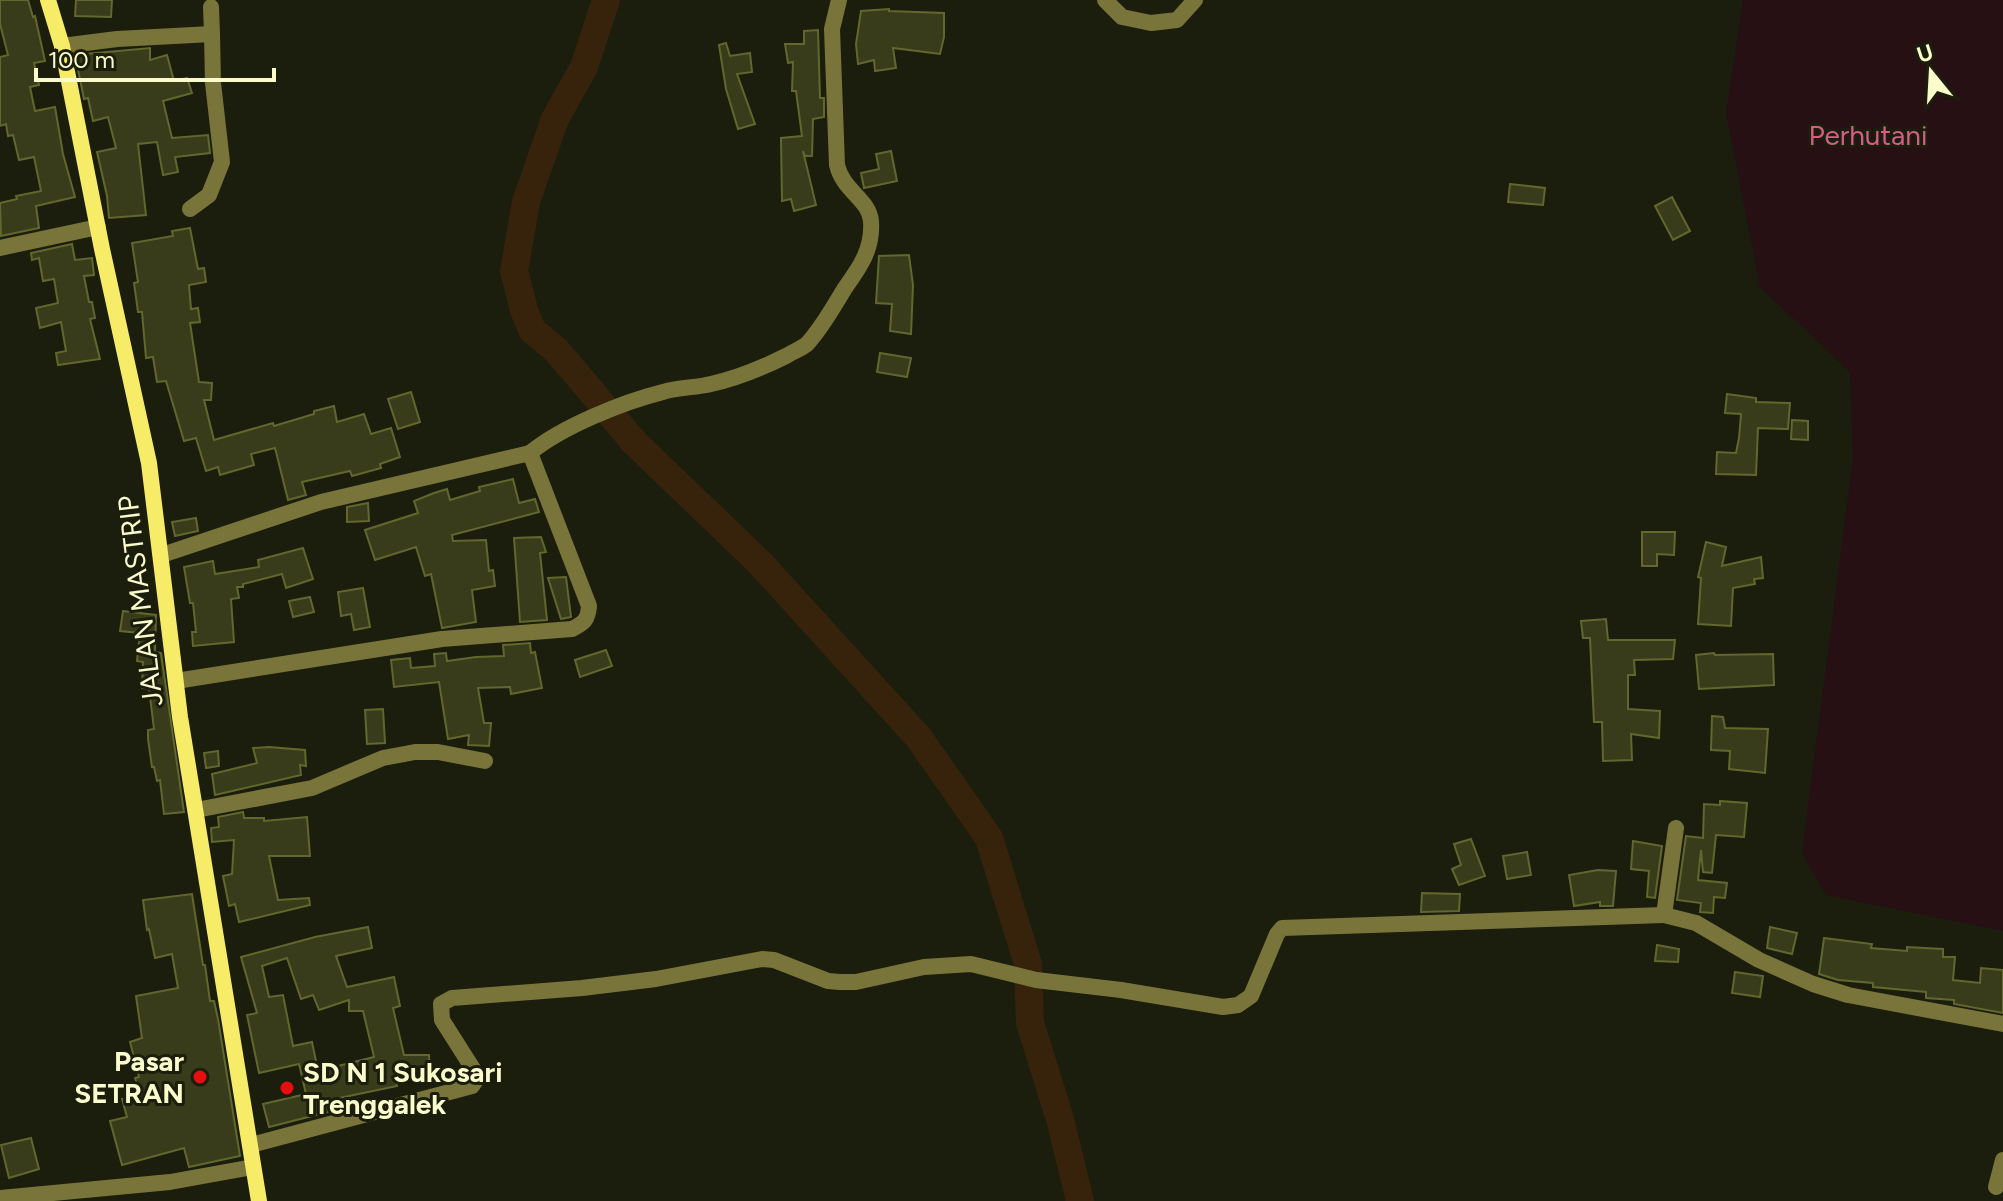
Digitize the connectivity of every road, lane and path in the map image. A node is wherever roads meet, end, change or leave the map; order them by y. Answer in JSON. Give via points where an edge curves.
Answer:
{"nodes":[{"id":1,"x":48,"y":0,"type":"edge"},
{"id":2,"x":839,"y":0,"type":"edge"},
{"id":3,"x":1105,"y":0,"type":"edge"},
{"id":4,"x":1195,"y":0,"type":"edge"},
{"id":5,"x":211,"y":7,"type":"dead end"},
{"id":6,"x":212,"y":34,"type":"junction"},
{"id":7,"x":62,"y":46,"type":"junction"},
{"id":8,"x":190,"y":209,"type":"dead end"},
{"id":9,"x":98,"y":227,"type":"junction"},
{"id":10,"x":0,"y":248,"type":"edge"},
{"id":11,"x":530,"y":453,"type":"junction"},
{"id":12,"x":162,"y":555,"type":"junction"},
{"id":13,"x":176,"y":681,"type":"junction"},
{"id":14,"x":485,"y":761,"type":"dead end"},
{"id":15,"x":196,"y":810,"type":"junction"},
{"id":16,"x":1676,"y":828,"type":"dead end"},
{"id":17,"x":1664,"y":915,"type":"junction"},
{"id":18,"x":2003,"y":1024,"type":"edge"},
{"id":19,"x":251,"y":1145,"type":"junction"},
{"id":20,"x":2003,"y":1160,"type":"edge"},
{"id":21,"x":253,"y":1167,"type":"junction"},
{"id":22,"x":1996,"y":1187,"type":"dead end"},
{"id":23,"x":0,"y":1198,"type":"edge"},
{"id":24,"x":259,"y":1201,"type":"edge"}],
"edges":[{"from":1,"to":7,"type":"main road","name":"JALAN MASTRIP"},
{"from":2,"to":11,"type":"street","via":[[832,29],[837,165],[844,185],[871,217],[871,237],[866,256],[806,345],[758,370],[626,404],[563,430]]},
{"from":3,"to":4,"type":"street","via":[[1122,17],[1151,23],[1177,20]]},
{"from":5,"to":6,"type":"street"},
{"from":6,"to":7,"type":"street"},
{"from":6,"to":8,"type":"street","via":[[222,162],[209,195]]},
{"from":7,"to":9,"type":"main road","name":"JALAN MASTRIP"},
{"from":9,"to":10,"type":"street"},
{"from":9,"to":12,"type":"main road","name":"JALAN MASTRIP","via":[[149,463]]},
{"from":11,"to":12,"type":"street","via":[[321,502]]},
{"from":11,"to":13,"type":"street","via":[[589,606],[584,623],[559,631],[442,639]]},
{"from":12,"to":13,"type":"main road","name":"JALAN MASTRIP"},
{"from":13,"to":15,"type":"main road","name":"JALAN MASTRIP"},
{"from":14,"to":15,"type":"street","via":[[415,752],[383,758],[312,788]]},
{"from":15,"to":19,"type":"main road","name":"JALAN MASTRIP"},
{"from":16,"to":17,"type":"street"},
{"from":17,"to":18,"type":"street","via":[[1696,923],[1813,984]]},
{"from":17,"to":19,"type":"street","via":[[1282,928],[1251,996],[1223,1007],[1029,978],[971,964],[840,982],[762,959],[656,979],[452,998],[441,1004],[442,1020],[475,1072],[472,1086]]},
{"from":19,"to":21,"type":"main road","name":"JALAN MASTRIP"},
{"from":20,"to":22,"type":"street"},
{"from":21,"to":23,"type":"street","via":[[170,1182]]},
{"from":21,"to":24,"type":"main road","name":"JALAN MASTRIP"}]}
